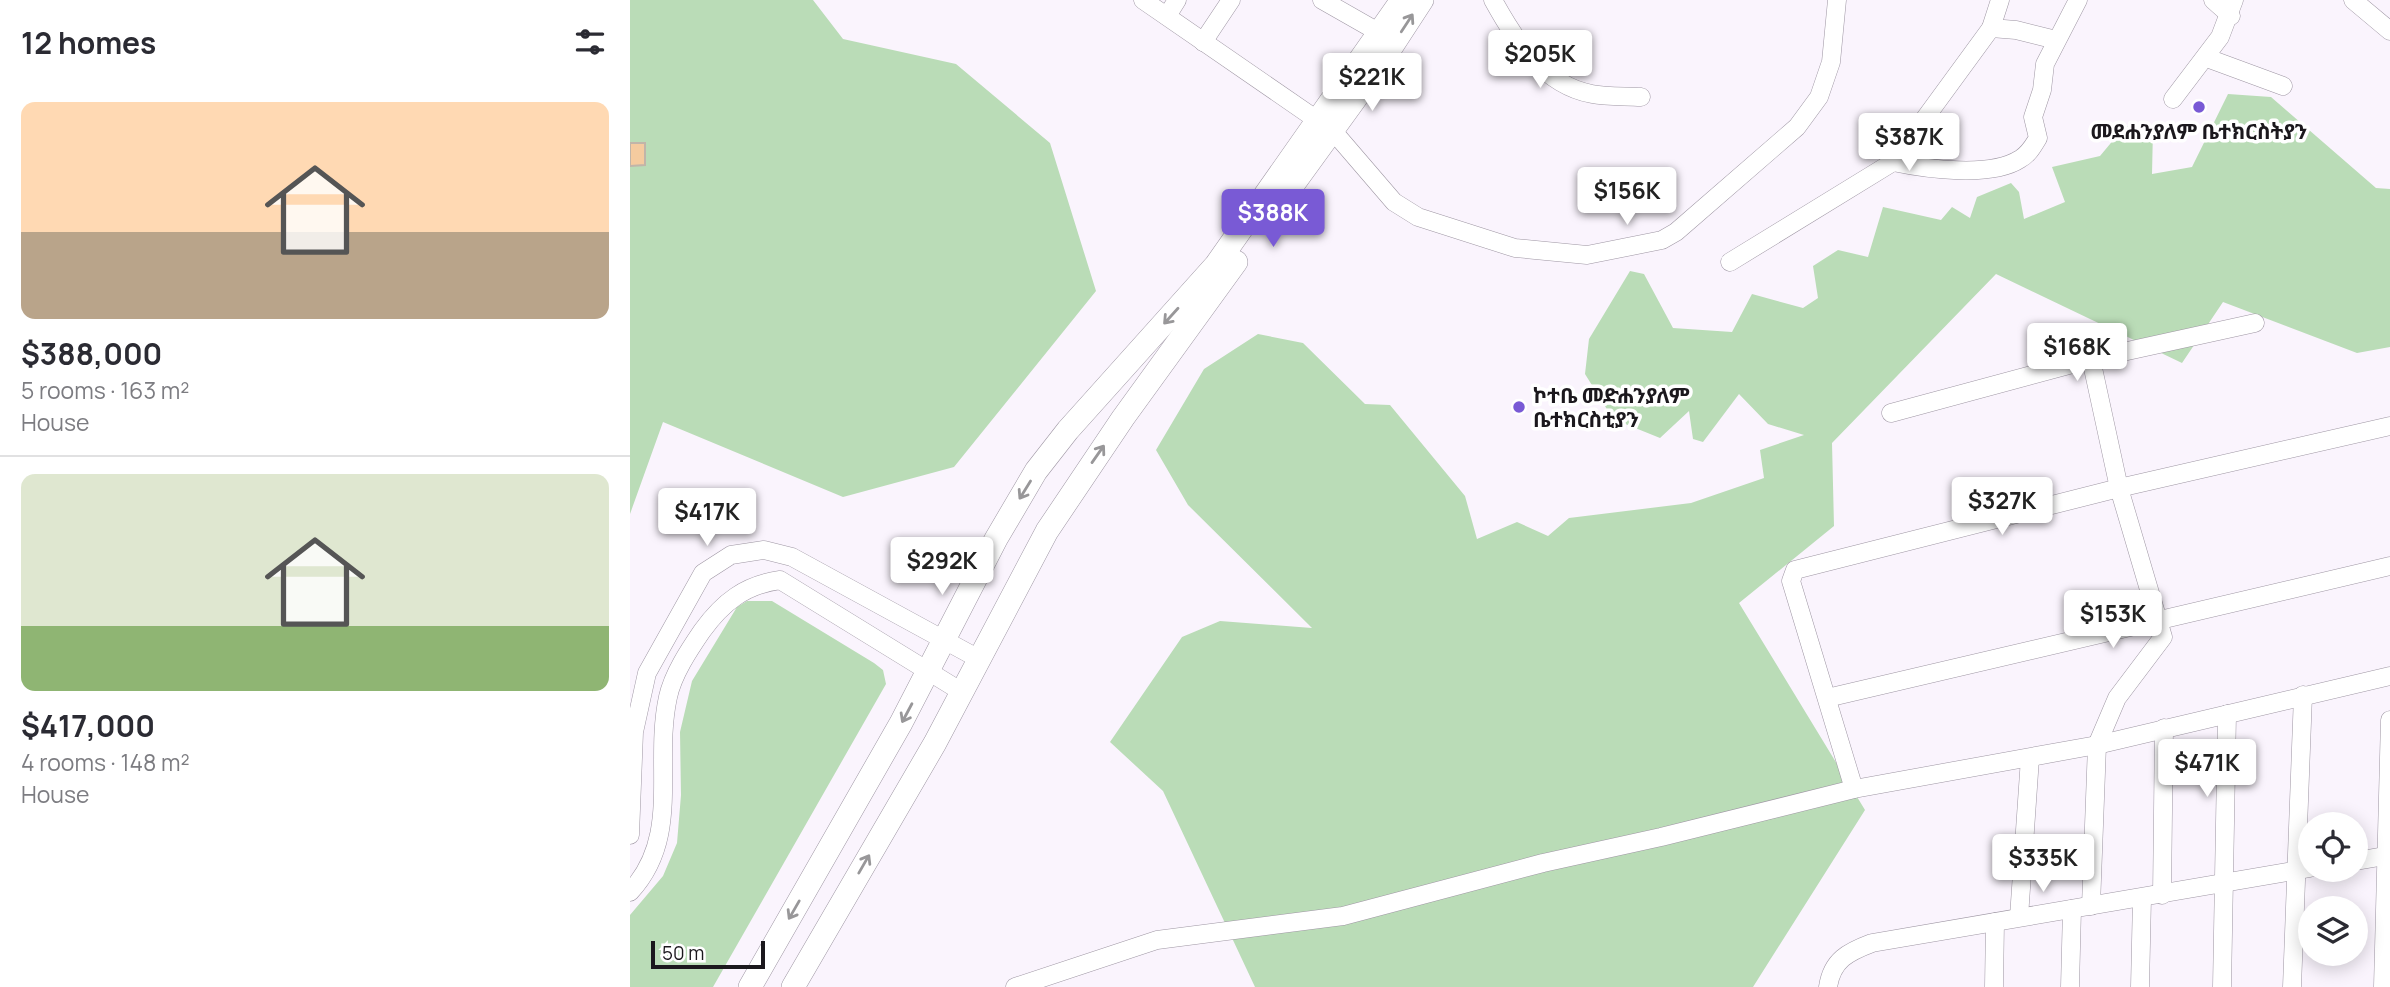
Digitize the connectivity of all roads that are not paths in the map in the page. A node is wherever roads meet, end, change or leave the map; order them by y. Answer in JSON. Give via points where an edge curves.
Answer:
{"nodes":[{"id":1,"x":1143,"y":0,"type":"edge"},
{"id":2,"x":1177,"y":0,"type":"edge"},
{"id":3,"x":1231,"y":0,"type":"edge"},
{"id":4,"x":1322,"y":0,"type":"edge"},
{"id":5,"x":1402,"y":0,"type":"edge"},
{"id":6,"x":1422,"y":0,"type":"edge"},
{"id":7,"x":1493,"y":0,"type":"edge"},
{"id":8,"x":1837,"y":0,"type":"edge"},
{"id":9,"x":2000,"y":0,"type":"edge"},
{"id":10,"x":2078,"y":0,"type":"edge"},
{"id":11,"x":2213,"y":0,"type":"edge"},
{"id":12,"x":2353,"y":0,"type":"edge"},
{"id":13,"x":2232,"y":8,"type":"edge"},
{"id":14,"x":1167,"y":16,"type":"junction"},
{"id":15,"x":1991,"y":28,"type":"junction"},
{"id":16,"x":2390,"y":31,"type":"edge"},
{"id":17,"x":1380,"y":33,"type":"junction"},
{"id":18,"x":2056,"y":40,"type":"junction"},
{"id":19,"x":1203,"y":42,"type":"junction"},
{"id":20,"x":2207,"y":58,"type":"junction"},
{"id":21,"x":2283,"y":86,"type":"dead end"},
{"id":22,"x":1641,"y":97,"type":"dead end"},
{"id":23,"x":2173,"y":99,"type":"dead end"},
{"id":24,"x":1326,"y":126,"type":"junction"},
{"id":25,"x":1893,"y":162,"type":"junction"},
{"id":26,"x":1730,"y":262,"type":"dead end"},
{"id":27,"x":1223,"y":269,"type":"junction"},
{"id":28,"x":2255,"y":323,"type":"dead end"},
{"id":29,"x":2091,"y":359,"type":"junction"},
{"id":30,"x":1891,"y":413,"type":"dead end"},
{"id":31,"x":2390,"y":426,"type":"edge"},
{"id":32,"x":2119,"y":488,"type":"junction"},
{"id":33,"x":2390,"y":566,"type":"edge"},
{"id":34,"x":2158,"y":620,"type":"junction"},
{"id":35,"x":944,"y":640,"type":"junction"},
{"id":36,"x":979,"y":659,"type":"junction"},
{"id":37,"x":929,"y":671,"type":"junction"},
{"id":38,"x":2390,"y":676,"type":"edge"},
{"id":39,"x":962,"y":692,"type":"junction"},
{"id":40,"x":2303,"y":695,"type":"junction"},
{"id":41,"x":1827,"y":698,"type":"junction"},
{"id":42,"x":2227,"y":714,"type":"junction"},
{"id":43,"x":2390,"y":720,"type":"edge"},
{"id":44,"x":2164,"y":728,"type":"junction"},
{"id":45,"x":2098,"y":745,"type":"junction"},
{"id":46,"x":2030,"y":758,"type":"junction"},
{"id":47,"x":1854,"y":789,"type":"junction"},
{"id":48,"x":2304,"y":812,"type":"edge"},
{"id":49,"x":630,"y":835,"type":"edge"},
{"id":50,"x":2388,"y":855,"type":"edge"},
{"id":51,"x":2368,"y":859,"type":"edge"},
{"id":52,"x":2298,"y":870,"type":"edge"},
{"id":53,"x":2303,"y":882,"type":"edge"},
{"id":54,"x":2225,"y":884,"type":"junction"},
{"id":55,"x":630,"y":892,"type":"edge"},
{"id":56,"x":2162,"y":895,"type":"junction"},
{"id":57,"x":2143,"y":898,"type":"junction"},
{"id":58,"x":2091,"y":906,"type":"junction"},
{"id":59,"x":2072,"y":909,"type":"junction"},
{"id":60,"x":2019,"y":918,"type":"junction"},
{"id":61,"x":1995,"y":922,"type":"junction"},
{"id":62,"x":750,"y":987,"type":"edge"},
{"id":63,"x":793,"y":987,"type":"edge"},
{"id":64,"x":1015,"y":987,"type":"edge"},
{"id":65,"x":1828,"y":987,"type":"edge"},
{"id":66,"x":1994,"y":987,"type":"edge"},
{"id":67,"x":2070,"y":987,"type":"edge"},
{"id":68,"x":2140,"y":987,"type":"edge"},
{"id":69,"x":2222,"y":987,"type":"edge"},
{"id":70,"x":2292,"y":987,"type":"edge"},
{"id":71,"x":2383,"y":987,"type":"edge"}],
"edges":[{"from":1,"to":14,"type":"street"},
{"from":2,"to":14,"type":"street"},
{"from":3,"to":19,"type":"street"},
{"from":4,"to":17,"type":"street"},
{"from":5,"to":17,"type":"main road"},
{"from":24,"to":6,"type":"main road","one_way":true},
{"from":7,"to":22,"type":"street","via":[[1529,58],[1567,86],[1592,94]]},
{"from":8,"to":24,"type":"street","via":[[1831,62],[1812,107],[1763,158],[1662,240],[1587,255],[1516,248],[1460,232],[1418,217],[1395,202]]},
{"from":9,"to":15,"type":"street"},
{"from":10,"to":18,"type":"street"},
{"from":11,"to":13,"type":"street"},
{"from":12,"to":16,"type":"street"},
{"from":13,"to":20,"type":"street"},
{"from":14,"to":19,"type":"street"},
{"from":15,"to":18,"type":"street"},
{"from":15,"to":25,"type":"street"},
{"from":17,"to":24,"type":"main road"},
{"from":18,"to":25,"type":"street","via":[[2045,64],[2033,117],[2038,138],[2028,154],[1985,170]]},
{"from":19,"to":24,"type":"street"},
{"from":20,"to":21,"type":"street"},
{"from":20,"to":23,"type":"street"},
{"from":24,"to":27,"type":"main road"},
{"from":25,"to":26,"type":"street"},
{"from":27,"to":35,"type":"main road","one_way":true,"via":[[1068,430],[1036,471]]},
{"from":36,"to":27,"type":"main road","one_way":true,"via":[[1047,531]]},
{"from":28,"to":29,"type":"street"},
{"from":29,"to":30,"type":"street"},
{"from":29,"to":32,"type":"street"},
{"from":31,"to":32,"type":"street"},
{"from":32,"to":34,"type":"street"},
{"from":32,"to":41,"type":"street","via":[[1795,570],[1791,581]]},
{"from":33,"to":34,"type":"street"},
{"from":34,"to":41,"type":"street"},
{"from":34,"to":45,"type":"street","via":[[2163,637],[2117,698]]},
{"from":35,"to":36,"type":"street"},
{"from":35,"to":37,"type":"main road"},
{"from":35,"to":49,"type":"street","via":[[792,557],[764,550],[732,555],[703,573],[647,673],[634,732]]},
{"from":36,"to":39,"type":"main road"},
{"from":37,"to":39,"type":"street"},
{"from":37,"to":55,"type":"street","via":[[780,580],[759,583],[732,596],[687,653],[668,694],[660,845],[644,877]]},
{"from":37,"to":62,"type":"main road","one_way":true},
{"from":38,"to":40,"type":"street"},
{"from":63,"to":39,"type":"main road","one_way":true},
{"from":40,"to":42,"type":"street"},
{"from":40,"to":48,"type":"street"},
{"from":41,"to":47,"type":"street"},
{"from":42,"to":44,"type":"street"},
{"from":42,"to":54,"type":"street"},
{"from":43,"to":50,"type":"street"},
{"from":44,"to":45,"type":"street"},
{"from":44,"to":56,"type":"street"},
{"from":45,"to":46,"type":"street"},
{"from":45,"to":58,"type":"street"},
{"from":46,"to":47,"type":"street"},
{"from":46,"to":60,"type":"street"},
{"from":47,"to":64,"type":"street","via":[[1343,916],[1157,940]]},
{"from":50,"to":51,"type":"street"},
{"from":50,"to":71,"type":"street"},
{"from":52,"to":54,"type":"street"},
{"from":53,"to":70,"type":"street"},
{"from":54,"to":56,"type":"street"},
{"from":54,"to":69,"type":"street"},
{"from":56,"to":57,"type":"street"},
{"from":57,"to":58,"type":"street"},
{"from":57,"to":68,"type":"street"},
{"from":58,"to":59,"type":"street"},
{"from":59,"to":60,"type":"street"},
{"from":59,"to":67,"type":"street"},
{"from":60,"to":61,"type":"street"},
{"from":61,"to":65,"type":"street","via":[[1872,943],[1849,952],[1834,965]]},
{"from":61,"to":66,"type":"street"}]}
